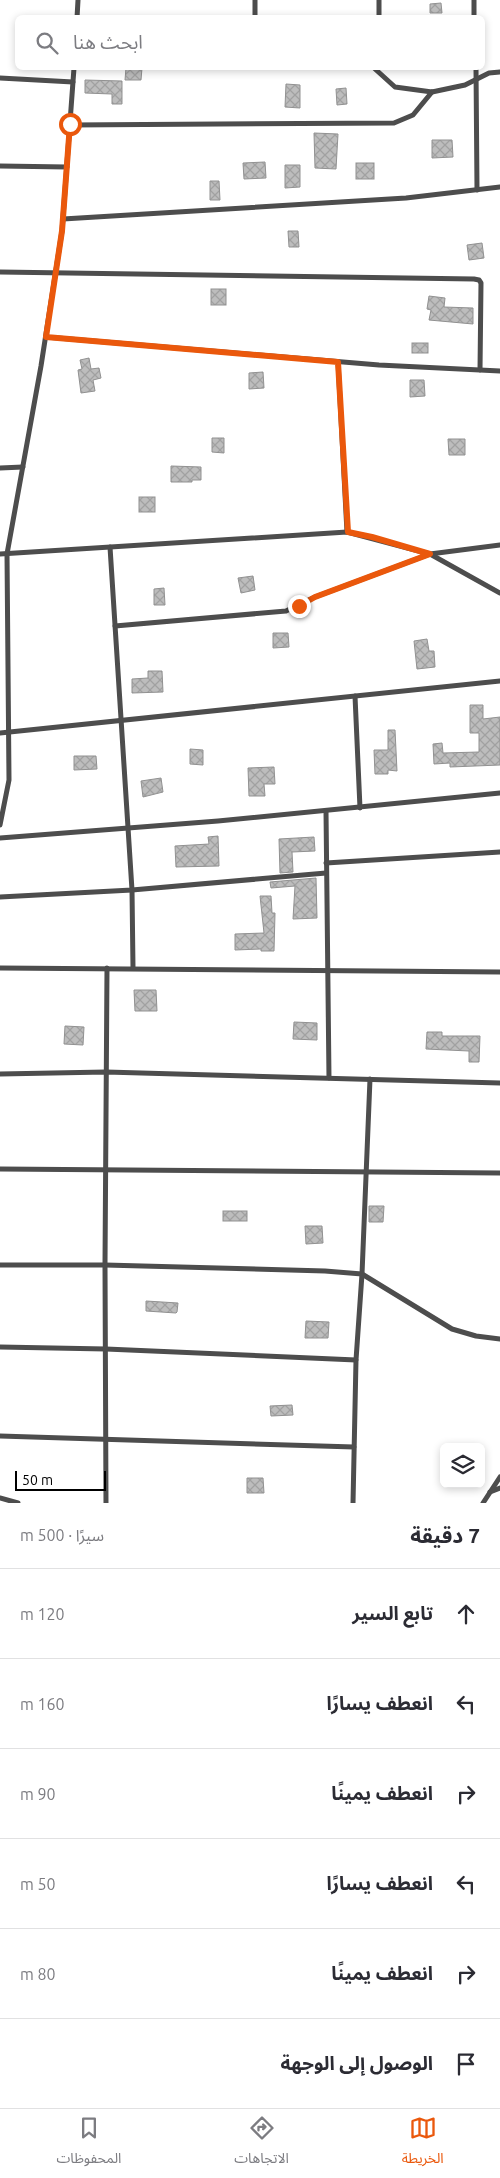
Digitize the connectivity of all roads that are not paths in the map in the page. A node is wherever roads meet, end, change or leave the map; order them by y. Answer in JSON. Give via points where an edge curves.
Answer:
{"nodes":[{"id":1,"x":78,"y":0,"type":"edge"},
{"id":2,"x":255,"y":0,"type":"edge"},
{"id":3,"x":379,"y":0,"type":"edge"},
{"id":4,"x":474,"y":0,"type":"edge"},
{"id":5,"x":77,"y":15,"type":"edge"},
{"id":6,"x":255,"y":15,"type":"edge"},
{"id":7,"x":379,"y":15,"type":"edge"},
{"id":8,"x":474,"y":15,"type":"edge"},
{"id":9,"x":74,"y":70,"type":"edge"},
{"id":10,"x":379,"y":70,"type":"edge"},
{"id":11,"x":476,"y":70,"type":"edge"},
{"id":12,"x":500,"y":72,"type":"edge"},
{"id":13,"x":0,"y":78,"type":"edge"},
{"id":14,"x":476,"y":79,"type":"junction"},
{"id":15,"x":73,"y":82,"type":"junction"},
{"id":16,"x":432,"y":92,"type":"junction"},
{"id":17,"x":70,"y":124,"type":"junction"},
{"id":18,"x":0,"y":166,"type":"edge"},
{"id":19,"x":67,"y":167,"type":"junction"},
{"id":20,"x":500,"y":187,"type":"edge"},
{"id":21,"x":478,"y":190,"type":"junction"},
{"id":22,"x":63,"y":220,"type":"junction"},
{"id":23,"x":0,"y":272,"type":"edge"},
{"id":24,"x":56,"y":272,"type":"junction"},
{"id":25,"x":46,"y":337,"type":"junction"},
{"id":26,"x":338,"y":362,"type":"junction"},
{"id":27,"x":480,"y":370,"type":"junction"},
{"id":28,"x":500,"y":371,"type":"edge"},
{"id":29,"x":23,"y":467,"type":"junction"},
{"id":30,"x":0,"y":468,"type":"edge"},
{"id":31,"x":348,"y":532,"type":"junction"},
{"id":32,"x":500,"y":545,"type":"edge"},
{"id":33,"x":110,"y":547,"type":"junction"},
{"id":34,"x":0,"y":554,"type":"edge"},
{"id":35,"x":7,"y":554,"type":"junction"},
{"id":36,"x":430,"y":554,"type":"junction"},
{"id":37,"x":500,"y":593,"type":"edge"},
{"id":38,"x":115,"y":626,"type":"junction"},
{"id":39,"x":0,"y":641,"type":"edge"},
{"id":40,"x":7,"y":641,"type":"junction"},
{"id":41,"x":500,"y":681,"type":"edge"},
{"id":42,"x":355,"y":696,"type":"junction"},
{"id":43,"x":121,"y":722,"type":"junction"},
{"id":44,"x":8,"y":732,"type":"junction"},
{"id":45,"x":0,"y":733,"type":"edge"},
{"id":46,"x":500,"y":793,"type":"edge"},
{"id":47,"x":360,"y":808,"type":"junction"},
{"id":48,"x":326,"y":811,"type":"junction"},
{"id":49,"x":0,"y":825,"type":"edge"},
{"id":50,"x":128,"y":828,"type":"junction"},
{"id":51,"x":0,"y":838,"type":"edge"},
{"id":52,"x":500,"y":852,"type":"edge"},
{"id":53,"x":326,"y":863,"type":"junction"},
{"id":54,"x":326,"y":873,"type":"junction"},
{"id":55,"x":132,"y":890,"type":"junction"},
{"id":56,"x":0,"y":897,"type":"edge"},
{"id":57,"x":0,"y":968,"type":"edge"},
{"id":58,"x":107,"y":968,"type":"junction"},
{"id":59,"x":134,"y":968,"type":"junction"},
{"id":60,"x":326,"y":970,"type":"junction"},
{"id":61,"x":500,"y":972,"type":"edge"},
{"id":62,"x":106,"y":1072,"type":"junction"},
{"id":63,"x":0,"y":1074,"type":"edge"},
{"id":64,"x":328,"y":1078,"type":"junction"},
{"id":65,"x":370,"y":1079,"type":"junction"},
{"id":66,"x":500,"y":1083,"type":"edge"},
{"id":67,"x":0,"y":1169,"type":"edge"},
{"id":68,"x":105,"y":1171,"type":"junction"},
{"id":69,"x":366,"y":1173,"type":"junction"},
{"id":70,"x":500,"y":1173,"type":"edge"},
{"id":71,"x":0,"y":1264,"type":"edge"},
{"id":72,"x":105,"y":1265,"type":"junction"},
{"id":73,"x":362,"y":1274,"type":"junction"},
{"id":74,"x":500,"y":1339,"type":"edge"},
{"id":75,"x":0,"y":1347,"type":"edge"},
{"id":76,"x":106,"y":1349,"type":"junction"},
{"id":77,"x":356,"y":1360,"type":"junction"},
{"id":78,"x":0,"y":1436,"type":"edge"},
{"id":79,"x":106,"y":1440,"type":"junction"},
{"id":80,"x":354,"y":1447,"type":"junction"},
{"id":81,"x":500,"y":1477,"type":"edge"},
{"id":82,"x":500,"y":1488,"type":"edge"},
{"id":83,"x":490,"y":1492,"type":"junction"},
{"id":84,"x":0,"y":1498,"type":"edge"},
{"id":85,"x":18,"y":1503,"type":"edge"},
{"id":86,"x":106,"y":1503,"type":"edge"},
{"id":87,"x":353,"y":1503,"type":"edge"},
{"id":88,"x":483,"y":1503,"type":"edge"}],
"edges":[{"from":1,"to":5,"type":"street"},
{"from":2,"to":6,"type":"street"},
{"from":3,"to":7,"type":"street"},
{"from":4,"to":8,"type":"street"},
{"from":9,"to":15,"type":"street"},
{"from":10,"to":16,"type":"street","via":[[395,87]]},
{"from":11,"to":14,"type":"street"},
{"from":12,"to":14,"type":"street","via":[[489,72]]},
{"from":13,"to":15,"type":"street"},
{"from":14,"to":16,"type":"street","via":[[465,85]]},
{"from":14,"to":21,"type":"street"},
{"from":15,"to":17,"type":"street"},
{"from":16,"to":17,"type":"street","via":[[413,115],[394,123]]},
{"from":17,"to":19,"type":"street"},
{"from":18,"to":19,"type":"street"},
{"from":19,"to":22,"type":"street"},
{"from":20,"to":21,"type":"street"},
{"from":21,"to":22,"type":"street","via":[[406,198]]},
{"from":22,"to":24,"type":"street"},
{"from":23,"to":24,"type":"street"},
{"from":24,"to":25,"type":"street"},
{"from":24,"to":27,"type":"street","via":[[474,278],[481,283]]},
{"from":25,"to":26,"type":"street"},
{"from":25,"to":29,"type":"street"},
{"from":26,"to":27,"type":"street"},
{"from":26,"to":31,"type":"street"},
{"from":27,"to":28,"type":"street"},
{"from":29,"to":30,"type":"street"},
{"from":29,"to":35,"type":"street"},
{"from":31,"to":33,"type":"street"},
{"from":31,"to":36,"type":"street"},
{"from":32,"to":36,"type":"street"},
{"from":33,"to":35,"type":"street"},
{"from":33,"to":38,"type":"street"},
{"from":34,"to":35,"type":"street"},
{"from":35,"to":40,"type":"street"},
{"from":36,"to":37,"type":"street"},
{"from":36,"to":38,"type":"street","via":[[315,597],[286,612]]},
{"from":38,"to":43,"type":"street"},
{"from":39,"to":40,"type":"street"},
{"from":40,"to":44,"type":"street"},
{"from":41,"to":42,"type":"street"},
{"from":42,"to":43,"type":"street"},
{"from":42,"to":47,"type":"street"},
{"from":43,"to":44,"type":"street"},
{"from":43,"to":50,"type":"street"},
{"from":44,"to":45,"type":"street"},
{"from":44,"to":49,"type":"street","via":[[9,780]]},
{"from":46,"to":47,"type":"street"},
{"from":47,"to":48,"type":"street"},
{"from":48,"to":50,"type":"street"},
{"from":48,"to":53,"type":"street"},
{"from":50,"to":51,"type":"street"},
{"from":50,"to":55,"type":"street"},
{"from":52,"to":53,"type":"street"},
{"from":53,"to":54,"type":"street"},
{"from":54,"to":55,"type":"street"},
{"from":54,"to":60,"type":"street"},
{"from":55,"to":56,"type":"street"},
{"from":55,"to":59,"type":"street"},
{"from":57,"to":58,"type":"street"},
{"from":58,"to":59,"type":"street"},
{"from":58,"to":62,"type":"street"},
{"from":59,"to":60,"type":"street"},
{"from":60,"to":61,"type":"street"},
{"from":60,"to":64,"type":"street"},
{"from":62,"to":63,"type":"street"},
{"from":62,"to":64,"type":"street"},
{"from":62,"to":68,"type":"street"},
{"from":64,"to":65,"type":"street"},
{"from":65,"to":66,"type":"street"},
{"from":65,"to":69,"type":"street"},
{"from":67,"to":68,"type":"street"},
{"from":68,"to":69,"type":"street"},
{"from":68,"to":72,"type":"street"},
{"from":69,"to":70,"type":"street"},
{"from":69,"to":73,"type":"street"},
{"from":71,"to":72,"type":"street"},
{"from":72,"to":73,"type":"street"},
{"from":72,"to":76,"type":"street"},
{"from":73,"to":74,"type":"street","via":[[452,1329]]},
{"from":73,"to":77,"type":"street"},
{"from":75,"to":76,"type":"street"},
{"from":76,"to":77,"type":"street"},
{"from":76,"to":79,"type":"street"},
{"from":77,"to":80,"type":"street"},
{"from":78,"to":79,"type":"street"},
{"from":79,"to":80,"type":"street"},
{"from":79,"to":86,"type":"street"},
{"from":80,"to":87,"type":"street"},
{"from":81,"to":83,"type":"street"},
{"from":82,"to":83,"type":"street"},
{"from":83,"to":88,"type":"street"},
{"from":84,"to":85,"type":"street"}]}
